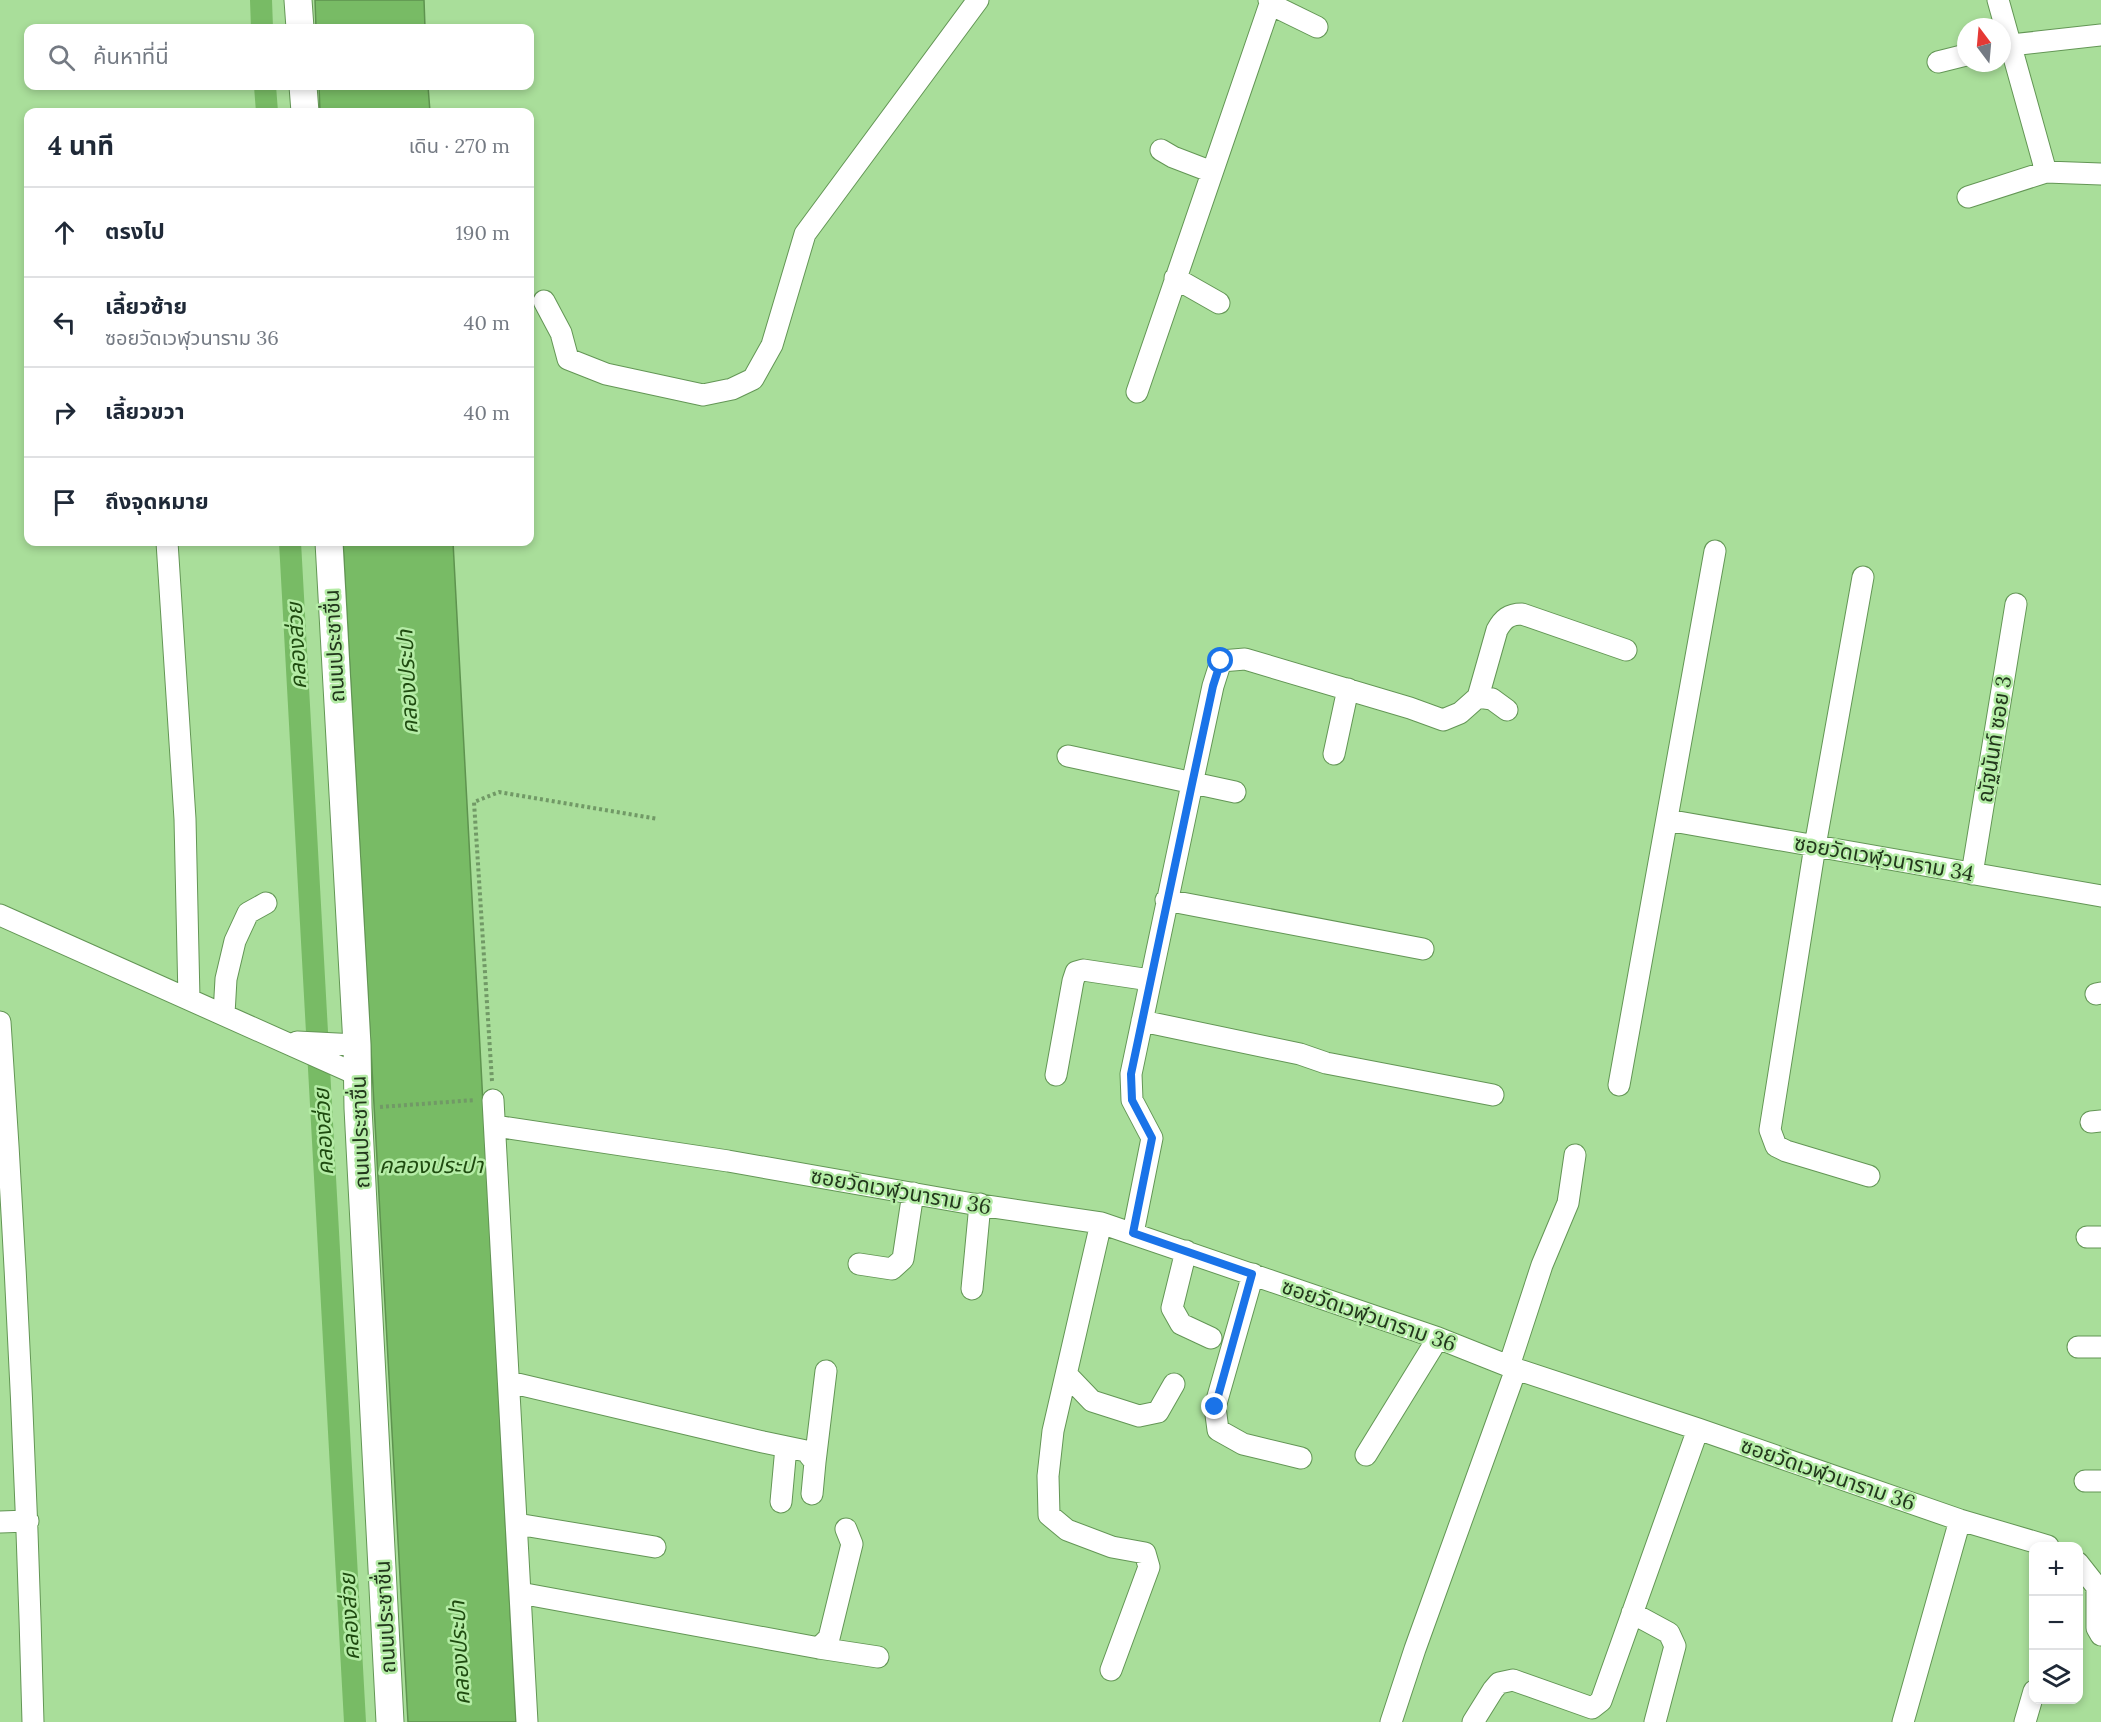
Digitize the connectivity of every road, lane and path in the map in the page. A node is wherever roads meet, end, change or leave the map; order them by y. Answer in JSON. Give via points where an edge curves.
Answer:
{"nodes":[{"id":1,"x":298,"y":0,"type":"edge"},
{"id":2,"x":978,"y":0,"type":"edge"},
{"id":3,"x":1998,"y":0,"type":"edge"},
{"id":4,"x":1269,"y":2,"type":"edge"},
{"id":5,"x":2001,"y":18,"type":"edge"},
{"id":6,"x":300,"y":24,"type":"edge"},
{"id":7,"x":1317,"y":27,"type":"dead end"},
{"id":8,"x":2101,"y":35,"type":"edge"},
{"id":9,"x":2011,"y":44,"type":"edge"},
{"id":10,"x":1957,"y":57,"type":"edge"},
{"id":11,"x":2011,"y":61,"type":"edge"},
{"id":12,"x":1938,"y":62,"type":"dead end"},
{"id":13,"x":303,"y":90,"type":"edge"},
{"id":14,"x":305,"y":108,"type":"edge"},
{"id":15,"x":1167,"y":153,"type":"dead end"},
{"id":16,"x":1203,"y":169,"type":"junction"},
{"id":17,"x":2046,"y":172,"type":"junction"},
{"id":18,"x":2101,"y":174,"type":"edge"},
{"id":19,"x":1968,"y":197,"type":"dead end"},
{"id":20,"x":1175,"y":278,"type":"junction"},
{"id":21,"x":544,"y":301,"type":"dead end"},
{"id":22,"x":1219,"y":303,"type":"dead end"},
{"id":23,"x":1137,"y":392,"type":"dead end"},
{"id":24,"x":167,"y":546,"type":"edge"},
{"id":25,"x":329,"y":546,"type":"edge"},
{"id":26,"x":1715,"y":551,"type":"dead end"},
{"id":27,"x":1863,"y":577,"type":"dead end"},
{"id":28,"x":2016,"y":604,"type":"dead end"},
{"id":29,"x":1626,"y":650,"type":"dead end"},
{"id":30,"x":1348,"y":689,"type":"junction"},
{"id":31,"x":1478,"y":697,"type":"junction"},
{"id":32,"x":1507,"y":710,"type":"dead end"},
{"id":33,"x":1334,"y":754,"type":"dead end"},
{"id":34,"x":1068,"y":756,"type":"dead end"},
{"id":35,"x":1192,"y":784,"type":"junction"},
{"id":36,"x":1235,"y":792,"type":"dead end"},
{"id":37,"x":658,"y":819,"type":"dead end"},
{"id":38,"x":1667,"y":820,"type":"junction"},
{"id":39,"x":1815,"y":846,"type":"junction"},
{"id":40,"x":1972,"y":874,"type":"junction"},
{"id":41,"x":2101,"y":896,"type":"edge"},
{"id":42,"x":1166,"y":900,"type":"junction"},
{"id":43,"x":266,"y":903,"type":"dead end"},
{"id":44,"x":0,"y":915,"type":"edge"},
{"id":45,"x":1423,"y":949,"type":"dead end"},
{"id":46,"x":1150,"y":980,"type":"junction"},
{"id":47,"x":189,"y":999,"type":"junction"},
{"id":48,"x":224,"y":1014,"type":"junction"},
{"id":49,"x":1142,"y":1021,"type":"junction"},
{"id":50,"x":0,"y":1022,"type":"edge"},
{"id":51,"x":284,"y":1041,"type":"junction"},
{"id":52,"x":357,"y":1045,"type":"junction"},
{"id":53,"x":358,"y":1075,"type":"junction"},
{"id":54,"x":1056,"y":1075,"type":"dead end"},
{"id":55,"x":1619,"y":1085,"type":"dead end"},
{"id":56,"x":1493,"y":1095,"type":"dead end"},
{"id":57,"x":486,"y":1100,"type":"junction"},
{"id":58,"x":376,"y":1107,"type":"dead end"},
{"id":59,"x":495,"y":1126,"type":"junction"},
{"id":60,"x":1575,"y":1155,"type":"dead end"},
{"id":61,"x":5,"y":1169,"type":"edge"},
{"id":62,"x":1869,"y":1176,"type":"dead end"},
{"id":63,"x":914,"y":1193,"type":"junction"},
{"id":64,"x":980,"y":1204,"type":"junction"},
{"id":65,"x":1101,"y":1223,"type":"junction"},
{"id":66,"x":1133,"y":1233,"type":"junction"},
{"id":67,"x":1186,"y":1251,"type":"junction"},
{"id":68,"x":859,"y":1264,"type":"dead end"},
{"id":69,"x":1252,"y":1274,"type":"junction"},
{"id":70,"x":972,"y":1289,"type":"dead end"},
{"id":71,"x":1210,"y":1338,"type":"dead end"},
{"id":72,"x":1438,"y":1338,"type":"junction"},
{"id":73,"x":2078,"y":1347,"type":"dead end"},
{"id":74,"x":2101,"y":1347,"type":"edge"},
{"id":75,"x":1512,"y":1367,"type":"junction"},
{"id":76,"x":826,"y":1371,"type":"dead end"},
{"id":77,"x":1068,"y":1376,"type":"junction"},
{"id":78,"x":509,"y":1382,"type":"junction"},
{"id":79,"x":1174,"y":1384,"type":"dead end"},
{"id":80,"x":1698,"y":1429,"type":"junction"},
{"id":81,"x":786,"y":1447,"type":"junction"},
{"id":82,"x":1366,"y":1455,"type":"dead end"},
{"id":83,"x":1301,"y":1458,"type":"dead end"},
{"id":84,"x":815,"y":1461,"type":"junction"},
{"id":85,"x":812,"y":1494,"type":"dead end"},
{"id":86,"x":781,"y":1503,"type":"dead end"},
{"id":87,"x":1960,"y":1520,"type":"junction"},
{"id":88,"x":28,"y":1521,"type":"junction"},
{"id":89,"x":0,"y":1522,"type":"edge"},
{"id":90,"x":517,"y":1524,"type":"junction"},
{"id":91,"x":846,"y":1529,"type":"dead end"},
{"id":92,"x":2034,"y":1542,"type":"edge"},
{"id":93,"x":655,"y":1547,"type":"dead end"},
{"id":94,"x":2083,"y":1568,"type":"edge"},
{"id":95,"x":520,"y":1593,"type":"junction"},
{"id":96,"x":1632,"y":1613,"type":"junction"},
{"id":97,"x":2101,"y":1635,"type":"edge"},
{"id":98,"x":819,"y":1648,"type":"junction"},
{"id":99,"x":878,"y":1657,"type":"dead end"},
{"id":100,"x":1111,"y":1670,"type":"dead end"},
{"id":101,"x":2030,"y":1704,"type":"edge"},
{"id":102,"x":33,"y":1722,"type":"edge"},
{"id":103,"x":390,"y":1722,"type":"edge"},
{"id":104,"x":527,"y":1722,"type":"edge"},
{"id":105,"x":1391,"y":1722,"type":"edge"},
{"id":106,"x":1473,"y":1722,"type":"edge"},
{"id":107,"x":1655,"y":1722,"type":"edge"},
{"id":108,"x":1903,"y":1722,"type":"edge"},
{"id":109,"x":2025,"y":1722,"type":"edge"}],
"edges":[{"from":1,"to":6,"type":"street"},
{"from":2,"to":21,"type":"street","via":[[805,234],[772,345],[753,379],[732,389],[703,395],[606,374],[568,359],[561,333]]},
{"from":3,"to":5,"type":"street"},
{"from":4,"to":7,"type":"street"},
{"from":4,"to":16,"type":"street"},
{"from":8,"to":9,"type":"street"},
{"from":10,"to":12,"type":"street"},
{"from":11,"to":17,"type":"street"},
{"from":13,"to":14,"type":"street"},
{"from":15,"to":16,"type":"street"},
{"from":16,"to":20,"type":"street"},
{"from":17,"to":18,"type":"street"},
{"from":17,"to":19,"type":"street"},
{"from":20,"to":22,"type":"street"},
{"from":20,"to":23,"type":"street"},
{"from":24,"to":47,"type":"street","via":[[185,819]]},
{"from":25,"to":52,"type":"street","name":"ถนนประชาชื่น"},
{"from":26,"to":38,"type":"street"},
{"from":27,"to":39,"type":"street"},
{"from":28,"to":40,"type":"street","name":"ณัฐนันท์ ซอย 3"},
{"from":29,"to":31,"type":"street","via":[[1513,614],[1497,630]]},
{"from":30,"to":31,"type":"street","via":[[1443,720],[1460,713]]},
{"from":30,"to":33,"type":"street"},
{"from":30,"to":35,"type":"street","via":[[1245,659],[1221,661]]},
{"from":31,"to":32,"type":"street","via":[[1492,699]]},
{"from":34,"to":35,"type":"street"},
{"from":35,"to":36,"type":"street"},
{"from":35,"to":42,"type":"street"},
{"from":37,"to":57,"type":"path","via":[[499,792],[474,802]]},
{"from":38,"to":39,"type":"street","name":"ซอยวัดเวฬุวนาราม 34"},
{"from":38,"to":55,"type":"street"},
{"from":39,"to":40,"type":"street","name":"ซอยวัดเวฬุวนาราม 34"},
{"from":39,"to":62,"type":"street","via":[[1770,1130],[1776,1146],[1786,1151]]},
{"from":40,"to":41,"type":"street","name":"ซอยวัดเวฬุวนาราม 34"},
{"from":42,"to":45,"type":"street"},
{"from":42,"to":46,"type":"street"},
{"from":43,"to":48,"type":"street","via":[[248,913],[235,941],[226,979]]},
{"from":44,"to":47,"type":"street"},
{"from":46,"to":49,"type":"street"},
{"from":46,"to":54,"type":"street","via":[[1076,972]]},
{"from":47,"to":48,"type":"street"},
{"from":48,"to":51,"type":"street"},
{"from":49,"to":56,"type":"street","via":[[1326,1063]]},
{"from":49,"to":66,"type":"street","via":[[1131,1074],[1132,1100],[1152,1138]]},
{"from":50,"to":61,"type":"street"},
{"from":51,"to":52,"type":"street"},
{"from":51,"to":53,"type":"street"},
{"from":52,"to":53,"type":"street","name":"ถนนประชาชื่น"},
{"from":53,"to":103,"type":"street","name":"ถนนประชาชื่น"},
{"from":57,"to":58,"type":"path"},
{"from":57,"to":59,"type":"street"},
{"from":59,"to":63,"type":"street","name":"ซอยวัดเวฬุวนาราม 36"},
{"from":59,"to":78,"type":"street"},
{"from":60,"to":75,"type":"street","via":[[1568,1203],[1542,1265]]},
{"from":61,"to":88,"type":"street"},
{"from":63,"to":64,"type":"street","name":"ซอยวัดเวฬุวนาราม 36"},
{"from":63,"to":68,"type":"street","via":[[903,1259],[892,1269]]},
{"from":64,"to":65,"type":"street","name":"ซอยวัดเวฬุวนาราม 36"},
{"from":64,"to":70,"type":"street"},
{"from":65,"to":66,"type":"street","name":"ซอยวัดเวฬุวนาราม 36"},
{"from":65,"to":77,"type":"street"},
{"from":66,"to":67,"type":"street","name":"ซอยวัดเวฬุวนาราม 36"},
{"from":67,"to":69,"type":"street","name":"ซอยวัดเวฬุวนาราม 36"},
{"from":67,"to":71,"type":"street","via":[[1172,1308],[1181,1324]]},
{"from":69,"to":72,"type":"street","name":"ซอยวัดเวฬุวนาราม 36"},
{"from":69,"to":83,"type":"street","via":[[1215,1407],[1218,1430],[1243,1444]]},
{"from":72,"to":75,"type":"street","name":"ซอยวัดเวฬุวนาราม 36"},
{"from":72,"to":82,"type":"street"},
{"from":73,"to":74,"type":"street"},
{"from":75,"to":80,"type":"street","name":"ซอยวัดเวฬุวนาราม 36"},
{"from":75,"to":105,"type":"street"},
{"from":76,"to":84,"type":"street"},
{"from":77,"to":79,"type":"street","via":[[1092,1401],[1139,1416],[1158,1412]]},
{"from":77,"to":100,"type":"street","via":[[1053,1431],[1049,1515],[1067,1530],[1112,1547],[1145,1553],[1149,1567]]},
{"from":78,"to":81,"type":"street"},
{"from":78,"to":90,"type":"street"},
{"from":80,"to":87,"type":"street","name":"ซอยวัดเวฬุวนาราม 36"},
{"from":80,"to":96,"type":"street"},
{"from":81,"to":84,"type":"street","via":[[806,1451]]},
{"from":81,"to":86,"type":"street"},
{"from":84,"to":85,"type":"street"},
{"from":87,"to":92,"type":"street","name":"ซอยวัดเวฬุวนาราม 36"},
{"from":87,"to":108,"type":"street"},
{"from":88,"to":89,"type":"street"},
{"from":88,"to":102,"type":"street"},
{"from":90,"to":93,"type":"street"},
{"from":90,"to":95,"type":"street"},
{"from":91,"to":98,"type":"street","via":[[852,1544],[829,1638]]},
{"from":94,"to":97,"type":"street","via":[[2097,1587],[2097,1629]]},
{"from":95,"to":98,"type":"street"},
{"from":95,"to":104,"type":"street"},
{"from":96,"to":106,"type":"street","via":[[1601,1701],[1592,1708],[1513,1680],[1499,1683]]},
{"from":96,"to":107,"type":"street","via":[[1669,1633],[1675,1646]]},
{"from":98,"to":99,"type":"street"},
{"from":101,"to":109,"type":"street"}]}
